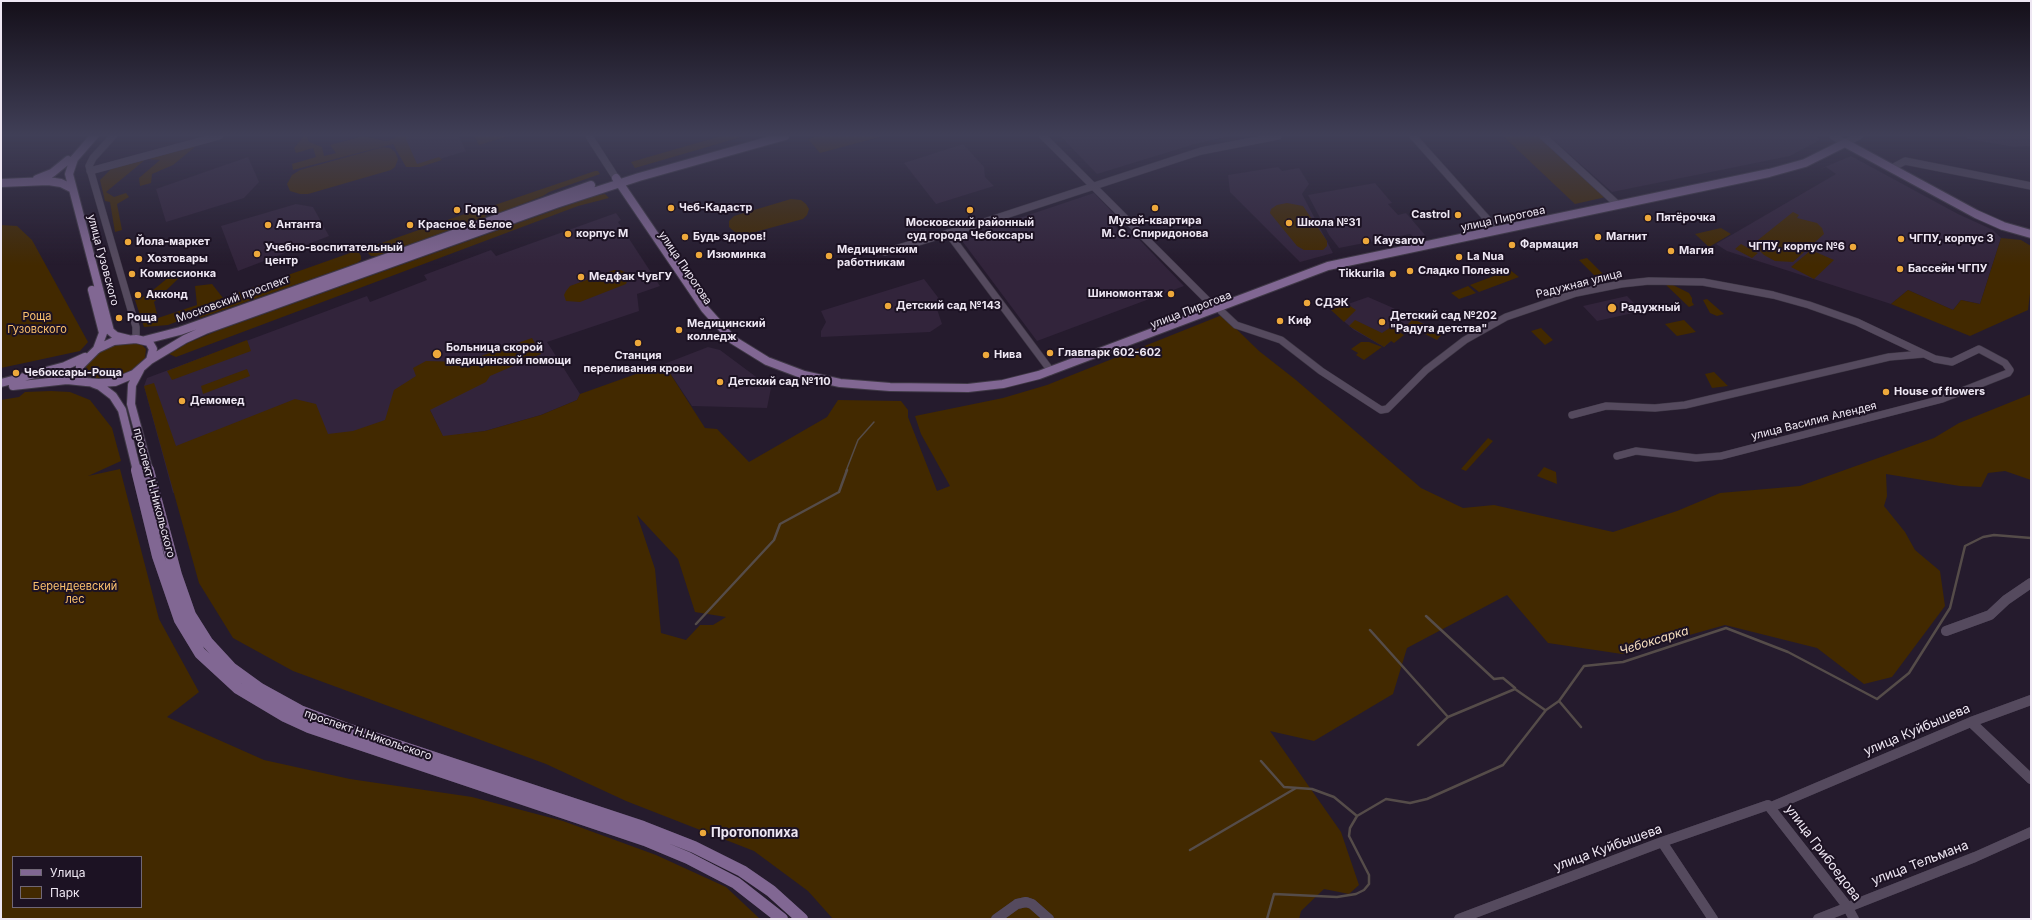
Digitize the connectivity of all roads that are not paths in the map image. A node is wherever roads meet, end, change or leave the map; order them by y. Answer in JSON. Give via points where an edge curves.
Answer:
{"nodes":[{"id":1,"x":34,"y":179,"type":"edge"},
{"id":2,"x":67,"y":179,"type":"edge"},
{"id":3,"x":68,"y":179,"type":"edge"},
{"id":4,"x":92,"y":179,"type":"edge"},
{"id":5,"x":616,"y":179,"type":"edge"},
{"id":6,"x":628,"y":179,"type":"edge"},
{"id":7,"x":629,"y":179,"type":"edge"},
{"id":8,"x":1088,"y":179,"type":"edge"},
{"id":9,"x":1113,"y":179,"type":"edge"},
{"id":10,"x":1451,"y":179,"type":"edge"},
{"id":11,"x":1589,"y":179,"type":"edge"},
{"id":12,"x":1748,"y":179,"type":"edge"},
{"id":13,"x":1912,"y":179,"type":"edge"},
{"id":14,"x":1995,"y":179,"type":"edge"},
{"id":15,"x":25,"y":181,"type":"junction"},
{"id":16,"x":48,"y":181,"type":"junction"},
{"id":17,"x":67,"y":182,"type":"junction"},
{"id":18,"x":618,"y":182,"type":"junction"},
{"id":19,"x":13,"y":183,"type":"junction"},
{"id":20,"x":1,"y":184,"type":"edge"},
{"id":21,"x":34,"y":184,"type":"junction"},
{"id":22,"x":1094,"y":185,"type":"junction"},
{"id":23,"x":2031,"y":186,"type":"edge"},
{"id":24,"x":1618,"y":206,"type":"junction"},
{"id":25,"x":1498,"y":231,"type":"junction"},
{"id":26,"x":948,"y":233,"type":"junction"},
{"id":27,"x":2031,"y":234,"type":"edge"},
{"id":28,"x":885,"y":252,"type":"dead end"},
{"id":29,"x":1218,"y":309,"type":"junction"},
{"id":30,"x":136,"y":339,"type":"junction"},
{"id":31,"x":97,"y":349,"type":"junction"},
{"id":32,"x":1923,"y":354,"type":"junction"},
{"id":33,"x":87,"y":356,"type":"junction"},
{"id":34,"x":150,"y":360,"type":"junction"},
{"id":35,"x":140,"y":370,"type":"junction"},
{"id":36,"x":2010,"y":370,"type":"joint"},
{"id":37,"x":1053,"y":373,"type":"junction"},
{"id":38,"x":89,"y":382,"type":"junction"},
{"id":39,"x":1,"y":384,"type":"edge"},
{"id":40,"x":1,"y":388,"type":"edge"},
{"id":41,"x":1572,"y":415,"type":"dead end"},
{"id":42,"x":1617,"y":456,"type":"dead end"},
{"id":43,"x":2031,"y":583,"type":"edge"},
{"id":44,"x":1946,"y":631,"type":"dead end"},
{"id":45,"x":2031,"y":700,"type":"edge"},
{"id":46,"x":1971,"y":722,"type":"junction"},
{"id":47,"x":2031,"y":779,"type":"edge"},
{"id":48,"x":1770,"y":806,"type":"junction"},
{"id":49,"x":2031,"y":832,"type":"edge"},
{"id":50,"x":1662,"y":842,"type":"junction"},
{"id":51,"x":1847,"y":906,"type":"junction"},
{"id":52,"x":782,"y":919,"type":"edge"},
{"id":53,"x":802,"y":919,"type":"edge"},
{"id":54,"x":996,"y":919,"type":"edge"},
{"id":55,"x":1049,"y":919,"type":"edge"},
{"id":56,"x":1459,"y":919,"type":"edge"},
{"id":57,"x":1713,"y":919,"type":"edge"},
{"id":58,"x":1818,"y":919,"type":"edge"},
{"id":59,"x":1854,"y":919,"type":"edge"}],
"edges":[{"from":1,"to":15,"type":"main road"},
{"from":2,"to":17,"type":"main road"},
{"from":3,"to":17,"type":"main road"},
{"from":4,"to":30,"type":"street","via":[[136,327]]},
{"from":5,"to":18,"type":"street"},
{"from":6,"to":18,"type":"main road","name":"Московский проспект"},
{"from":7,"to":18,"type":"main road","name":"Московский проспект"},
{"from":8,"to":22,"type":"street","name":"Радужная улица"},
{"from":9,"to":22,"type":"street"},
{"from":10,"to":25,"type":"street"},
{"from":11,"to":24,"type":"street"},
{"from":12,"to":24,"type":"main road","name":"улица Пирогова"},
{"from":13,"to":27,"type":"main road","via":[[1976,214],[2003,226]]},
{"from":14,"to":23,"type":"street"},
{"from":15,"to":16,"type":"main road"},
{"from":15,"to":19,"type":"main road"},
{"from":16,"to":17,"type":"main road"},
{"from":16,"to":21,"type":"main road"},
{"from":17,"to":21,"type":"main road","via":[[56,186]]},
{"from":17,"to":30,"type":"main road","name":"улица Гузовского","via":[[110,331],[116,336]]},
{"from":17,"to":31,"type":"main road","name":"улица Гузовского","via":[[103,333]]},
{"from":18,"to":30,"type":"main road","name":"Московский проспект","via":[[553,198],[180,331]]},
{"from":18,"to":34,"type":"main road","name":"Московский проспект","via":[[205,330]]},
{"from":18,"to":37,"type":"main road","name":"улица Пирогова","via":[[710,320],[749,354],[771,366],[790,373],[857,387],[953,391],[1005,388]]},
{"from":19,"to":20,"type":"main road"},
{"from":19,"to":21,"type":"main road"},
{"from":22,"to":26,"type":"street"},
{"from":22,"to":29,"type":"street","name":"Радужная улица"},
{"from":24,"to":25,"type":"main road","name":"улица Пирогова"},
{"from":25,"to":29,"type":"main road","name":"улица Пирогова","via":[[1353,261],[1271,286]]},
{"from":26,"to":28,"type":"street"},
{"from":26,"to":37,"type":"street"},
{"from":29,"to":32,"type":"street","name":"Радужная улица","via":[[1236,325],[1281,340],[1321,371],[1381,410],[1387,409],[1426,370],[1465,340],[1492,324],[1544,302],[1629,283],[1692,281],[1773,295],[1857,322]]},
{"from":29,"to":37,"type":"main road","name":"улица Пирогова"},
{"from":30,"to":31,"type":"main road","name":"Московский проспект","via":[[114,341]]},
{"from":30,"to":34,"type":"main road","via":[[149,342],[153,349]]},
{"from":31,"to":33,"type":"main road","name":"Московский проспект"},
{"from":32,"to":36,"type":"street","name":"Радужная улица","via":[[1949,362],[1979,349],[2005,363]]},
{"from":32,"to":41,"type":"street","via":[[1888,357],[1685,405],[1659,408],[1606,406]]},
{"from":33,"to":38,"type":"main road","via":[[78,373]]},
{"from":33,"to":39,"type":"main road","name":"Московский проспект","via":[[65,366]]},
{"from":34,"to":35,"type":"main road","name":"Московский проспект"},
{"from":35,"to":38,"type":"main road","via":[[115,382]]},
{"from":35,"to":53,"type":"main road","name":"проспект Н.Никольского","via":[[132,385],[131,404],[176,575],[190,615],[207,642],[231,668],[260,689],[300,711],[694,847],[742,871],[771,891]]},
{"from":36,"to":42,"type":"street","name":"улица Василия Алендея","via":[[1942,399],[1721,456],[1696,458],[1636,452]]},
{"from":38,"to":40,"type":"main road","via":[[60,380]]},
{"from":38,"to":52,"type":"main road","name":"проспект Н.Никольского","via":[[100,386],[113,396],[122,410],[158,556],[180,620],[200,653],[238,688],[278,713],[309,727],[645,840],[736,883]]},
{"from":43,"to":44,"type":"street","via":[[1990,615]]},
{"from":45,"to":46,"type":"street","name":"улица Куйбышева"},
{"from":46,"to":47,"type":"street"},
{"from":46,"to":48,"type":"street","name":"улица Куйбышева"},
{"from":48,"to":50,"type":"street","name":"улица Куйбышева"},
{"from":48,"to":51,"type":"street","name":"улица Грибоедова"},
{"from":49,"to":51,"type":"street","name":"улица Тельмана","via":[[1975,857]]},
{"from":50,"to":56,"type":"street","name":"улица Куйбышева"},
{"from":50,"to":57,"type":"street"},
{"from":51,"to":58,"type":"street","name":"улица Тельмана"},
{"from":51,"to":59,"type":"street","name":"улица Грибоедова"},
{"from":54,"to":55,"type":"street","via":[[1017,904],[1026,902]]}]}
